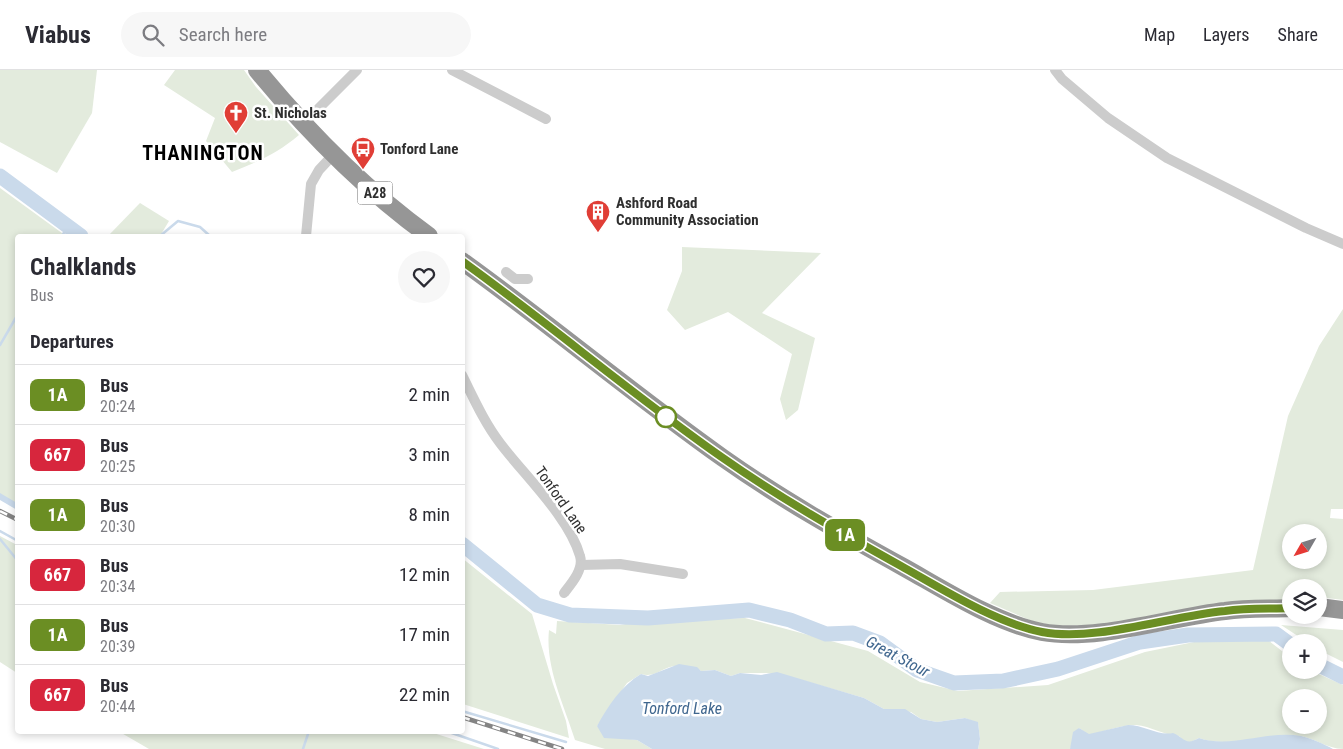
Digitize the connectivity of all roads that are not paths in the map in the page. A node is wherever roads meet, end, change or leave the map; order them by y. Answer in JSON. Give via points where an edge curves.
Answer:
{"nodes":[{"id":1,"x":257,"y":70,"type":"edge"},
{"id":2,"x":357,"y":70,"type":"edge"},
{"id":3,"x":452,"y":70,"type":"edge"},
{"id":4,"x":1055,"y":70,"type":"edge"},
{"id":5,"x":546,"y":119,"type":"dead end"},
{"id":6,"x":303,"y":124,"type":"junction"},
{"id":7,"x":333,"y":155,"type":"junction"},
{"id":8,"x":306,"y":234,"type":"edge"},
{"id":9,"x":422,"y":234,"type":"edge"},
{"id":10,"x":1343,"y":244,"type":"edge"},
{"id":11,"x":465,"y":262,"type":"edge"},
{"id":12,"x":506,"y":272,"type":"dead end"},
{"id":13,"x":528,"y":279,"type":"dead end"},
{"id":14,"x":466,"y":393,"type":"edge"},
{"id":15,"x":581,"y":565,"type":"junction"},
{"id":16,"x":683,"y":574,"type":"dead end"},
{"id":17,"x":564,"y":593,"type":"dead end"},
{"id":18,"x":1282,"y":608,"type":"edge"},
{"id":19,"x":1327,"y":608,"type":"edge"},
{"id":20,"x":1343,"y":610,"type":"edge"}],
"edges":[{"from":1,"to":6,"type":"highway","number":"A28"},
{"from":2,"to":6,"type":"street"},
{"from":3,"to":5,"type":"street"},
{"from":4,"to":10,"type":"street","via":[[1108,118],[1167,158]]},
{"from":6,"to":7,"type":"highway","number":"A28"},
{"from":7,"to":8,"type":"street","via":[[311,184]]},
{"from":7,"to":9,"type":"highway","number":"A28"},
{"from":11,"to":18,"type":"highway","via":[[646,402],[781,497],[936,586],[1002,618],[1042,632],[1081,633],[1225,611]]},
{"from":12,"to":13,"type":"street","via":[[515,279]]},
{"from":14,"to":15,"type":"street","name":"Tonford Lane","via":[[563,524],[580,556]]},
{"from":15,"to":16,"type":"street","via":[[620,564],[663,577]]},
{"from":15,"to":17,"type":"street","via":[[573,583]]},
{"from":19,"to":20,"type":"highway"}]}
